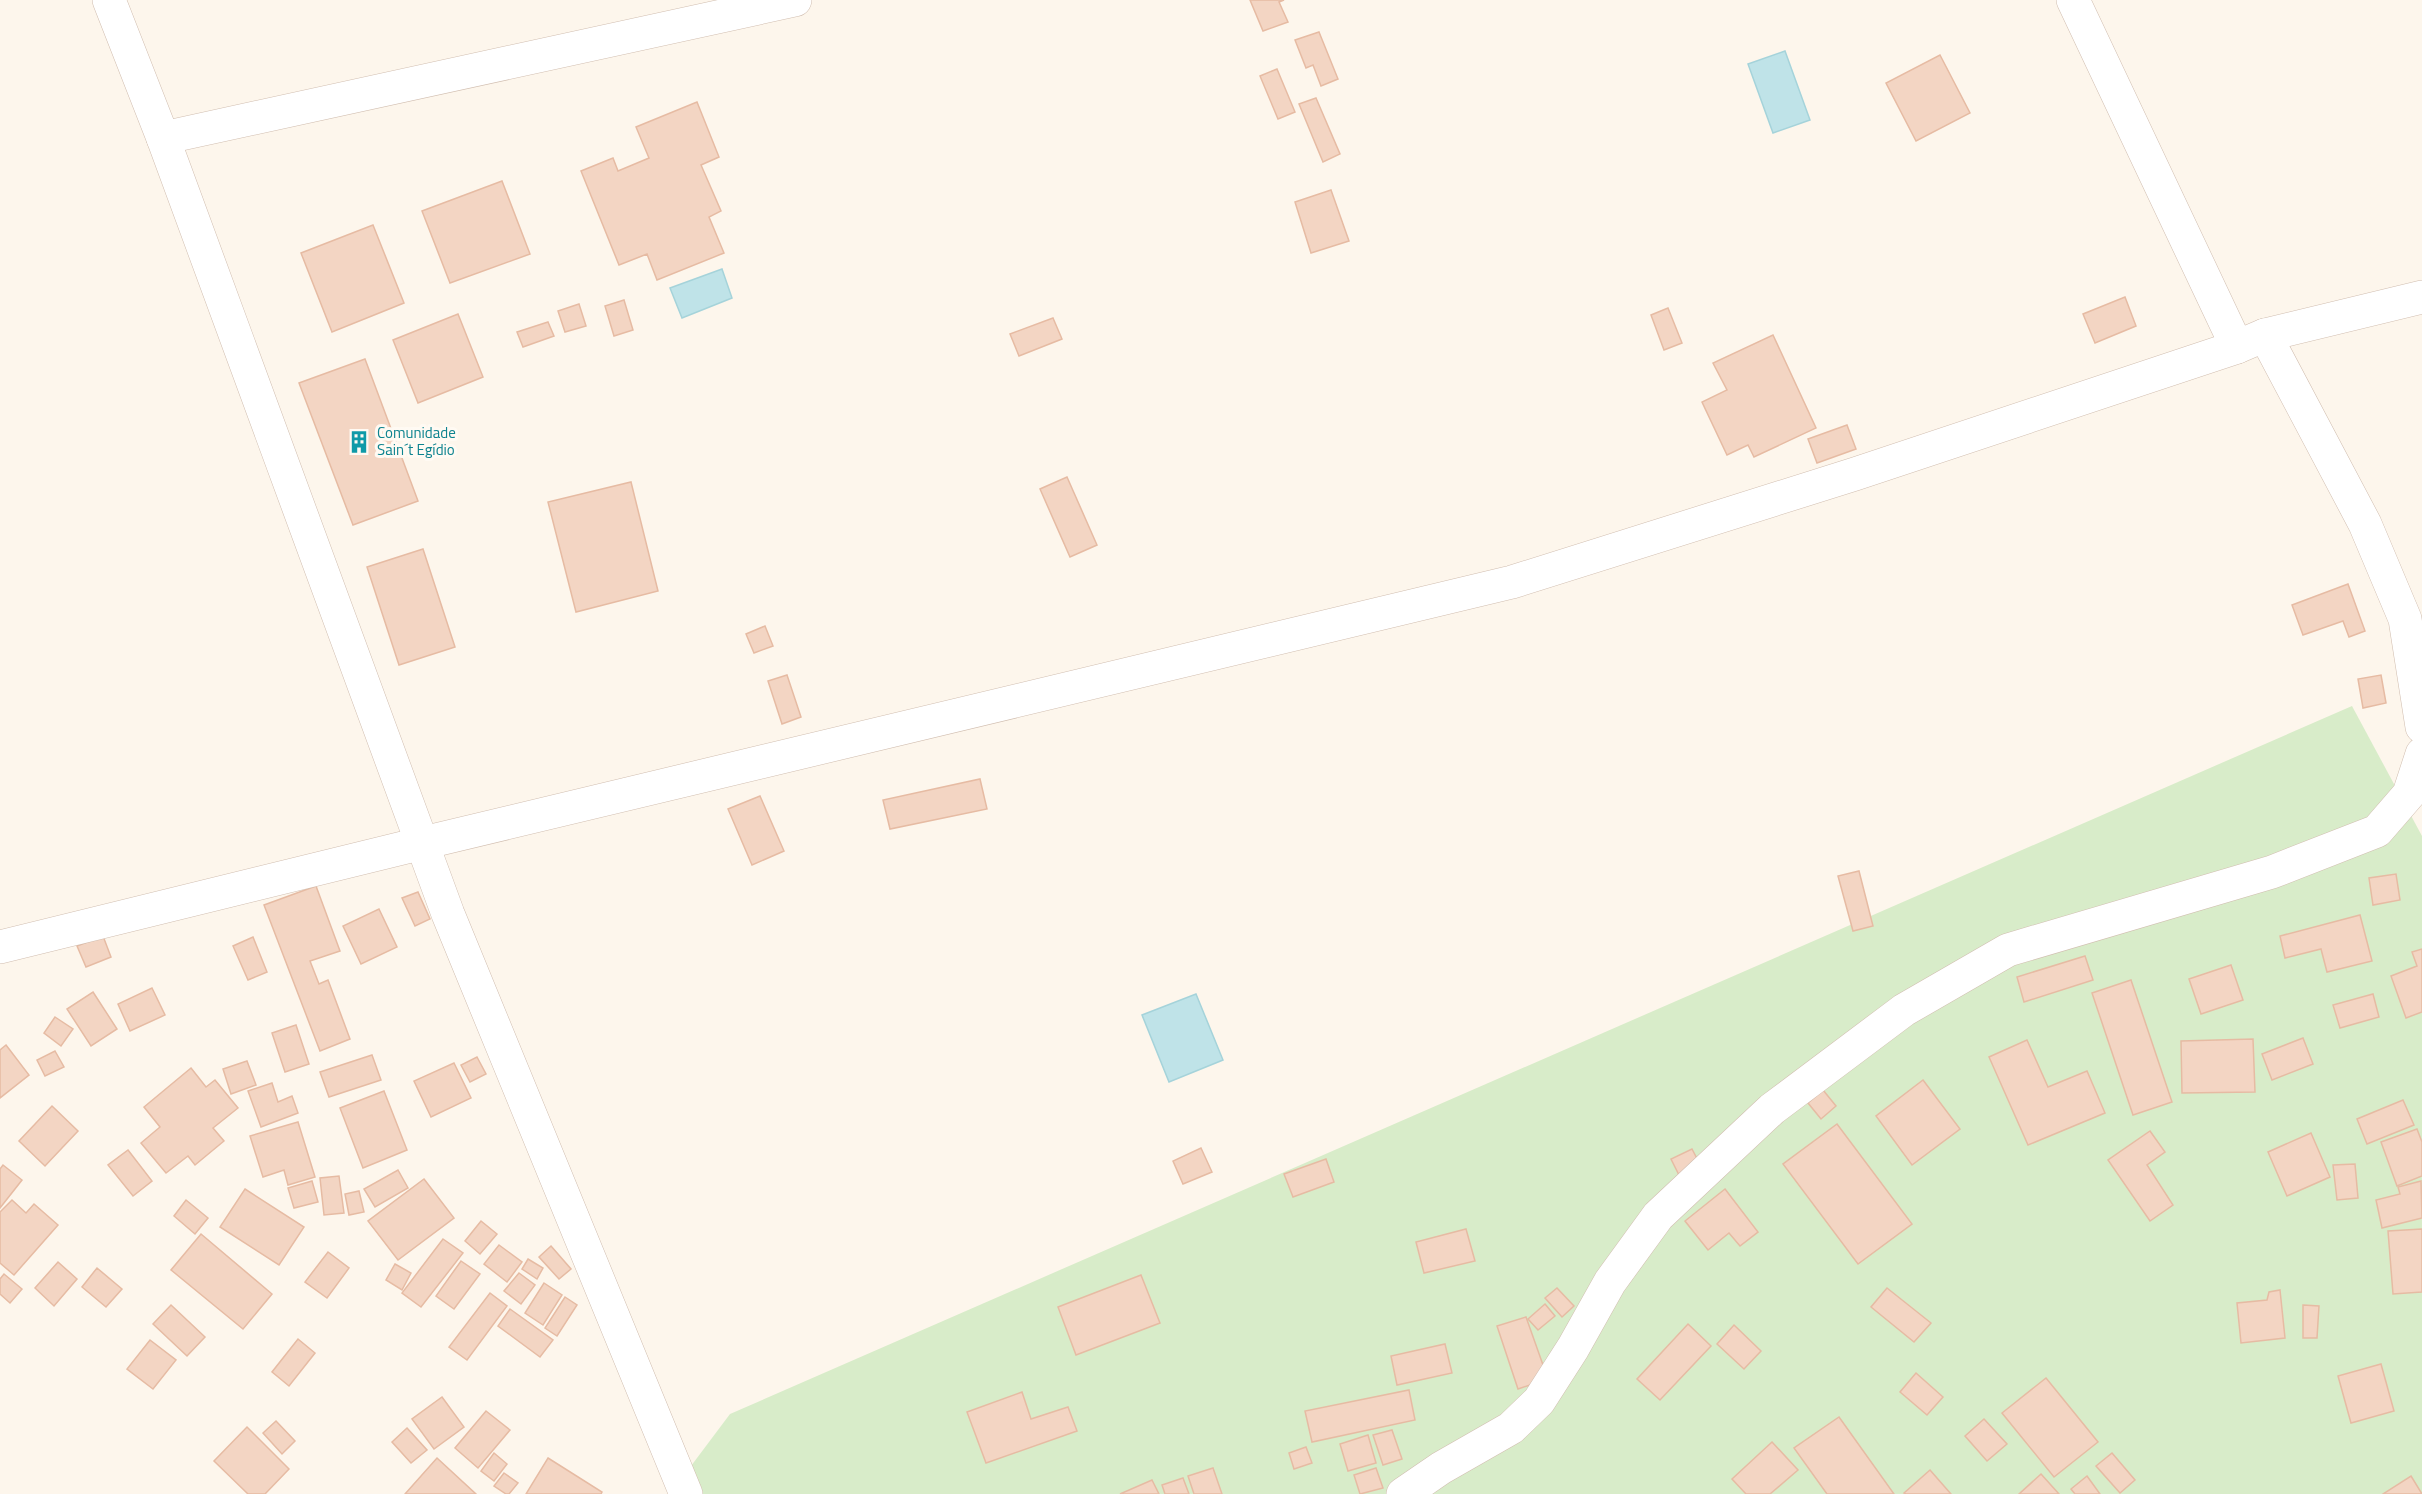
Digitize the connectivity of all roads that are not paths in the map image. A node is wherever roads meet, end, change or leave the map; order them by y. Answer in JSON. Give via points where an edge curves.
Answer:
{"nodes":[{"id":1,"x":109,"y":0,"type":"edge"},
{"id":2,"x":795,"y":0,"type":"edge"},
{"id":3,"x":2073,"y":0,"type":"edge"},
{"id":4,"x":163,"y":138,"type":"junction"},
{"id":5,"x":2422,"y":297,"type":"edge"},
{"id":6,"x":2251,"y":341,"type":"junction"},
{"id":7,"x":2418,"y":682,"type":"edge"},
{"id":8,"x":2422,"y":727,"type":"edge"},
{"id":9,"x":2422,"y":754,"type":"edge"},
{"id":10,"x":423,"y":843,"type":"junction"},
{"id":11,"x":0,"y":947,"type":"edge"},
{"id":12,"x":686,"y":1494,"type":"edge"},
{"id":13,"x":1403,"y":1494,"type":"edge"}],
"edges":[{"from":1,"to":4,"type":"street"},
{"from":2,"to":4,"type":"street"},
{"from":3,"to":6,"type":"street"},
{"from":4,"to":10,"type":"street"},
{"from":5,"to":6,"type":"street"},
{"from":6,"to":7,"type":"street","via":[[2365,524],[2405,619]]},
{"from":6,"to":10,"type":"street","via":[[1855,474],[1512,582]]},
{"from":7,"to":8,"type":"street"},
{"from":9,"to":13,"type":"street","via":[[2409,795],[2377,831],[2272,872],[2008,950],[1904,1010],[1772,1109],[1658,1216],[1610,1282],[1539,1401],[1511,1428]]},
{"from":10,"to":11,"type":"street"},
{"from":10,"to":12,"type":"street","via":[[448,914]]}]}
